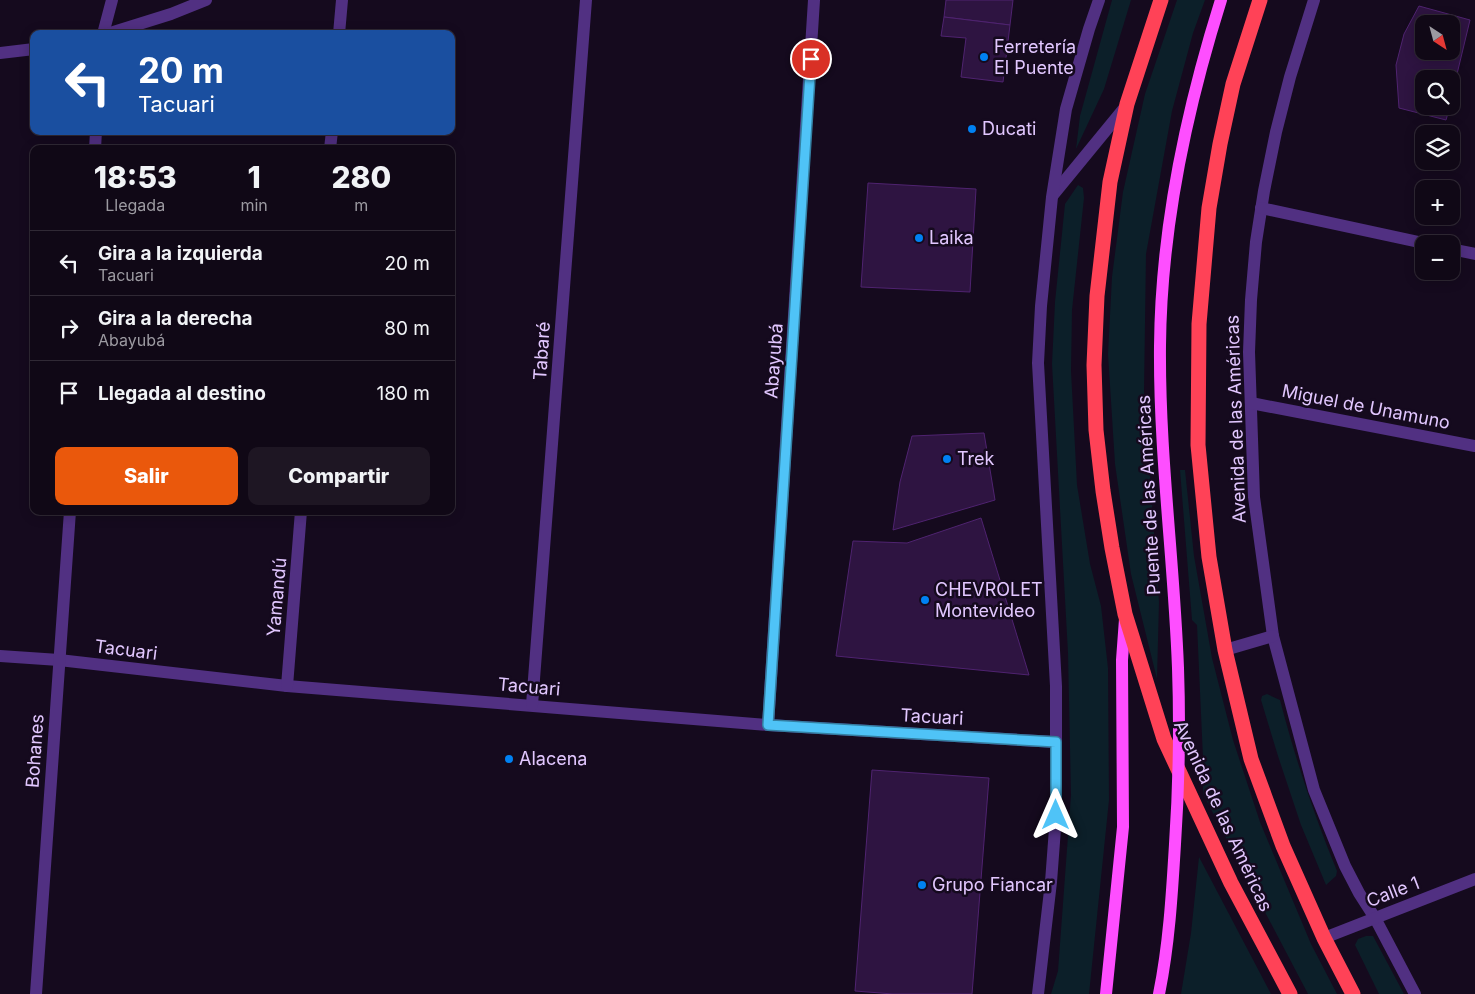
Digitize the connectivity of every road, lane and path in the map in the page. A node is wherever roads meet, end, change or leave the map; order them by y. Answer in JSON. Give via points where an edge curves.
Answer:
{"nodes":[{"id":1,"x":112,"y":0,"type":"edge"},
{"id":2,"x":206,"y":0,"type":"edge"},
{"id":3,"x":342,"y":0,"type":"edge"},
{"id":4,"x":586,"y":0,"type":"edge"},
{"id":5,"x":814,"y":0,"type":"edge"},
{"id":6,"x":1099,"y":0,"type":"edge"},
{"id":7,"x":1161,"y":0,"type":"edge"},
{"id":8,"x":1221,"y":0,"type":"edge"},
{"id":9,"x":1260,"y":0,"type":"edge"},
{"id":10,"x":1314,"y":0,"type":"edge"},
{"id":11,"x":104,"y":30,"type":"edge"},
{"id":12,"x":120,"y":30,"type":"edge"},
{"id":13,"x":340,"y":30,"type":"edge"},
{"id":14,"x":30,"y":49,"type":"edge"},
{"id":15,"x":0,"y":53,"type":"edge"},
{"id":16,"x":1128,"y":104,"type":"junction"},
{"id":17,"x":1052,"y":197,"type":"junction"},
{"id":18,"x":1261,"y":208,"type":"junction"},
{"id":19,"x":1415,"y":241,"type":"edge"},
{"id":20,"x":1460,"y":251,"type":"edge"},
{"id":21,"x":1475,"y":254,"type":"edge"},
{"id":22,"x":1251,"y":403,"type":"junction"},
{"id":23,"x":1475,"y":446,"type":"edge"},
{"id":24,"x":70,"y":515,"type":"edge"},
{"id":25,"x":301,"y":515,"type":"edge"},
{"id":26,"x":1126,"y":614,"type":"junction"},
{"id":27,"x":1273,"y":636,"type":"junction"},
{"id":28,"x":1226,"y":650,"type":"junction"},
{"id":29,"x":0,"y":656,"type":"edge"},
{"id":30,"x":59,"y":660,"type":"junction"},
{"id":31,"x":287,"y":686,"type":"junction"},
{"id":32,"x":532,"y":705,"type":"junction"},
{"id":33,"x":768,"y":725,"type":"junction"},
{"id":34,"x":1056,"y":742,"type":"junction"},
{"id":35,"x":1475,"y":879,"type":"edge"},
{"id":36,"x":1375,"y":918,"type":"junction"},
{"id":37,"x":1324,"y":938,"type":"junction"},
{"id":38,"x":36,"y":994,"type":"edge"},
{"id":39,"x":1038,"y":994,"type":"edge"},
{"id":40,"x":1106,"y":994,"type":"edge"},
{"id":41,"x":1158,"y":994,"type":"edge"},
{"id":42,"x":1290,"y":994,"type":"edge"},
{"id":43,"x":1353,"y":994,"type":"edge"},
{"id":44,"x":1415,"y":994,"type":"edge"}],
"edges":[{"from":1,"to":11,"type":"street"},
{"from":2,"to":12,"type":"street"},
{"from":3,"to":13,"type":"street"},
{"from":4,"to":32,"type":"street","name":"Tabaré"},
{"from":5,"to":33,"type":"street","name":"Abayubá"},
{"from":6,"to":17,"type":"street","via":[[1066,109]]},
{"from":7,"to":16,"type":"highway","name":"Avenida de las Américas"},
{"from":8,"to":41,"type":"main road","name":"Puente de las Américas","bridge":true,"via":[[1198,78],[1176,173],[1163,274],[1160,345],[1162,447],[1178,668],[1179,784],[1172,895]]},
{"from":9,"to":28,"type":"highway","name":"Avenida de las Américas","via":[[1233,84],[1220,144],[1209,208],[1199,324],[1198,445],[1209,557]]},
{"from":10,"to":18,"type":"street","name":"Avenida de las Américas","via":[[1290,77]]},
{"from":14,"to":15,"type":"street"},
{"from":16,"to":17,"type":"street"},
{"from":16,"to":26,"type":"highway","name":"Avenida de las Américas","via":[[1110,182],[1097,296],[1094,365],[1096,430],[1103,491]]},
{"from":17,"to":34,"type":"street","via":[[1038,364],[1056,686]]},
{"from":18,"to":19,"type":"street"},
{"from":18,"to":22,"type":"street","name":"Avenida de las Américas","via":[[1250,300]]},
{"from":20,"to":21,"type":"street"},
{"from":22,"to":23,"type":"street","name":"Miguel de Unamuno"},
{"from":22,"to":27,"type":"street","name":"Avenida de las Américas","via":[[1254,497]]},
{"from":24,"to":30,"type":"street","name":"Bohanes"},
{"from":25,"to":31,"type":"street","name":"Yamandú"},
{"from":26,"to":40,"type":"main road","via":[[1122,660],[1123,826]]},
{"from":26,"to":42,"type":"highway","name":"Avenida de las Américas","via":[[1164,739],[1232,883]]},
{"from":27,"to":28,"type":"street"},
{"from":27,"to":36,"type":"street","name":"Avenida de las Américas","via":[[1314,790],[1345,866]]},
{"from":28,"to":37,"type":"highway","name":"Avenida de las Américas","via":[[1251,759],[1283,846]]},
{"from":29,"to":30,"type":"street","name":"Tacuari"},
{"from":30,"to":31,"type":"street","name":"Tacuari"},
{"from":30,"to":38,"type":"street","name":"Bohanes"},
{"from":31,"to":32,"type":"street","name":"Tacuari"},
{"from":32,"to":33,"type":"street","name":"Tacuari"},
{"from":33,"to":34,"type":"street","name":"Tacuari"},
{"from":34,"to":39,"type":"street","via":[[1051,882]]},
{"from":35,"to":36,"type":"street","name":"Calle 1"},
{"from":36,"to":37,"type":"street","name":"Calle 1"},
{"from":36,"to":44,"type":"street","name":"Avenida de las Américas"},
{"from":37,"to":43,"type":"highway","name":"Avenida de las Américas"}]}
